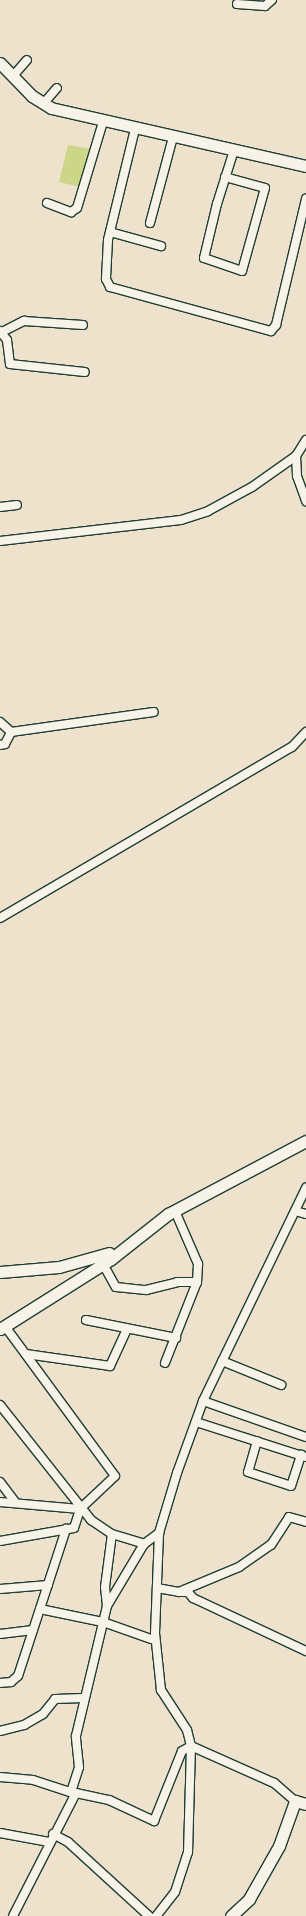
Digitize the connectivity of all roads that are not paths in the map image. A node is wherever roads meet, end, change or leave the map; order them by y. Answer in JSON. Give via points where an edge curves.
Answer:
{"nodes":[{"id":1,"x":272,"y":0,"type":"edge"},
{"id":2,"x":237,"y":4,"type":"dead end"},
{"id":3,"x":27,"y":60,"type":"dead end"},
{"id":4,"x":0,"y":63,"type":"edge"},
{"id":5,"x":13,"y":76,"type":"junction"},
{"id":6,"x":57,"y":88,"type":"dead end"},
{"id":7,"x":43,"y":104,"type":"junction"},
{"id":8,"x":103,"y":122,"type":"junction"},
{"id":9,"x":135,"y":129,"type":"junction"},
{"id":10,"x":173,"y":137,"type":"junction"},
{"id":11,"x":234,"y":150,"type":"junction"},
{"id":12,"x":306,"y":166,"type":"edge"},
{"id":13,"x":226,"y":177,"type":"junction"},
{"id":14,"x":306,"y":199,"type":"edge"},
{"id":15,"x":47,"y":203,"type":"dead end"},
{"id":16,"x":150,"y":223,"type":"dead end"},
{"id":17,"x":110,"y":232,"type":"junction"},
{"id":18,"x":161,"y":246,"type":"dead end"},
{"id":19,"x":83,"y":325,"type":"dead end"},
{"id":20,"x":1,"y":331,"type":"edge"},
{"id":21,"x":85,"y":372,"type":"dead end"},
{"id":22,"x":306,"y":440,"type":"edge"},
{"id":23,"x":296,"y":456,"type":"junction"},
{"id":24,"x":306,"y":501,"type":"edge"},
{"id":25,"x":17,"y":505,"type":"dead end"},
{"id":26,"x":0,"y":507,"type":"edge"},
{"id":27,"x":0,"y":541,"type":"edge"},
{"id":28,"x":154,"y":712,"type":"dead end"},
{"id":29,"x":0,"y":722,"type":"edge"},
{"id":30,"x":11,"y":732,"type":"junction"},
{"id":31,"x":306,"y":732,"type":"edge"},
{"id":32,"x":0,"y":745,"type":"edge"},
{"id":33,"x":0,"y":918,"type":"edge"},
{"id":34,"x":306,"y":1141,"type":"edge"},
{"id":35,"x":306,"y":1188,"type":"edge"},
{"id":36,"x":175,"y":1211,"type":"junction"},
{"id":37,"x":295,"y":1211,"type":"junction"},
{"id":38,"x":306,"y":1214,"type":"edge"},
{"id":39,"x":123,"y":1247,"type":"junction"},
{"id":40,"x":103,"y":1264,"type":"junction"},
{"id":41,"x":0,"y":1272,"type":"edge"},
{"id":42,"x":197,"y":1282,"type":"junction"},
{"id":43,"x":86,"y":1320,"type":"dead end"},
{"id":44,"x":2,"y":1327,"type":"edge"},
{"id":45,"x":127,"y":1329,"type":"junction"},
{"id":46,"x":176,"y":1338,"type":"junction"},
{"id":47,"x":26,"y":1354,"type":"junction"},
{"id":48,"x":222,"y":1361,"type":"junction"},
{"id":49,"x":165,"y":1363,"type":"dead end"},
{"id":50,"x":281,"y":1385,"type":"dead end"},
{"id":51,"x":203,"y":1401,"type":"junction"},
{"id":52,"x":1,"y":1407,"type":"edge"},
{"id":53,"x":196,"y":1422,"type":"junction"},
{"id":54,"x":306,"y":1437,"type":"edge"},
{"id":55,"x":257,"y":1441,"type":"junction"},
{"id":56,"x":303,"y":1456,"type":"edge"},
{"id":57,"x":0,"y":1482,"type":"edge"},
{"id":58,"x":0,"y":1502,"type":"edge"},
{"id":59,"x":16,"y":1503,"type":"junction"},
{"id":60,"x":80,"y":1509,"type":"junction"},
{"id":61,"x":306,"y":1522,"type":"edge"},
{"id":62,"x":66,"y":1529,"type":"junction"},
{"id":63,"x":159,"y":1533,"type":"junction"},
{"id":64,"x":112,"y":1534,"type":"junction"},
{"id":65,"x":0,"y":1541,"type":"edge"},
{"id":66,"x":144,"y":1544,"type":"junction"},
{"id":67,"x":48,"y":1585,"type":"junction"},
{"id":68,"x":157,"y":1588,"type":"junction"},
{"id":69,"x":0,"y":1589,"type":"edge"},
{"id":70,"x":179,"y":1592,"type":"junction"},
{"id":71,"x":107,"y":1606,"type":"junction"},
{"id":72,"x":40,"y":1609,"type":"junction"},
{"id":73,"x":103,"y":1622,"type":"junction"},
{"id":74,"x":33,"y":1630,"type":"junction"},
{"id":75,"x":0,"y":1634,"type":"edge"},
{"id":76,"x":150,"y":1639,"type":"dead end"},
{"id":77,"x":306,"y":1651,"type":"edge"},
{"id":78,"x":0,"y":1683,"type":"edge"},
{"id":79,"x":83,"y":1698,"type":"junction"},
{"id":80,"x":0,"y":1731,"type":"edge"},
{"id":81,"x":191,"y":1746,"type":"junction"},
{"id":82,"x":0,"y":1777,"type":"edge"},
{"id":83,"x":73,"y":1792,"type":"junction"},
{"id":84,"x":301,"y":1803,"type":"edge"},
{"id":85,"x":0,"y":1833,"type":"edge"},
{"id":86,"x":51,"y":1838,"type":"junction"},
{"id":87,"x":13,"y":1916,"type":"edge"},
{"id":88,"x":149,"y":1916,"type":"edge"},
{"id":89,"x":156,"y":1916,"type":"edge"},
{"id":90,"x":231,"y":1916,"type":"edge"}],
"edges":[{"from":1,"to":2,"type":"street","via":[[265,6]]},
{"from":3,"to":5,"type":"street"},
{"from":4,"to":5,"type":"street"},
{"from":5,"to":7,"type":"street"},
{"from":6,"to":7,"type":"street"},
{"from":7,"to":8,"type":"street"},
{"from":8,"to":9,"type":"street"},
{"from":8,"to":15,"type":"street","via":[[78,208],[70,212]]},
{"from":9,"to":10,"type":"street"},
{"from":9,"to":17,"type":"street"},
{"from":10,"to":11,"type":"street"},
{"from":10,"to":16,"type":"street"},
{"from":11,"to":12,"type":"street"},
{"from":11,"to":13,"type":"street"},
{"from":13,"to":13,"type":"street","via":[[204,258],[242,271],[265,188]]},
{"from":14,"to":17,"type":"street","via":[[276,325],[271,331],[110,287],[106,279]]},
{"from":17,"to":18,"type":"street"},
{"from":19,"to":20,"type":"street","via":[[24,320]]},
{"from":20,"to":21,"type":"street","via":[[7,340],[10,364]]},
{"from":22,"to":23,"type":"street"},
{"from":23,"to":24,"type":"street","via":[[297,476]]},
{"from":23,"to":27,"type":"street","via":[[241,494],[181,520]]},
{"from":25,"to":26,"type":"street"},
{"from":28,"to":30,"type":"street"},
{"from":29,"to":30,"type":"street"},
{"from":30,"to":32,"type":"street","via":[[5,744]]},
{"from":31,"to":33,"type":"street","via":[[292,747]]},
{"from":34,"to":36,"type":"street"},
{"from":35,"to":37,"type":"street"},
{"from":36,"to":39,"type":"street"},
{"from":36,"to":42,"type":"street","via":[[198,1264]]},
{"from":37,"to":38,"type":"street"},
{"from":37,"to":48,"type":"street"},
{"from":39,"to":40,"type":"street"},
{"from":39,"to":41,"type":"street","via":[[96,1259]]},
{"from":40,"to":42,"type":"street","via":[[116,1286],[146,1290],[177,1282]]},
{"from":40,"to":44,"type":"street"},
{"from":42,"to":46,"type":"street"},
{"from":43,"to":45,"type":"street"},
{"from":44,"to":47,"type":"street"},
{"from":45,"to":46,"type":"street"},
{"from":45,"to":47,"type":"street","via":[[110,1366]]},
{"from":46,"to":49,"type":"street"},
{"from":47,"to":60,"type":"street","via":[[115,1476]]},
{"from":48,"to":50,"type":"street"},
{"from":48,"to":51,"type":"street"},
{"from":51,"to":53,"type":"street"},
{"from":51,"to":54,"type":"street"},
{"from":52,"to":60,"type":"street"},
{"from":53,"to":55,"type":"street"},
{"from":53,"to":63,"type":"street"},
{"from":55,"to":56,"type":"street"},
{"from":55,"to":56,"type":"street","via":[[248,1472],[291,1486]]},
{"from":57,"to":59,"type":"street"},
{"from":58,"to":59,"type":"street"},
{"from":59,"to":60,"type":"street"},
{"from":60,"to":62,"type":"street","via":[[74,1528]]},
{"from":60,"to":64,"type":"street"},
{"from":61,"to":70,"type":"street","via":[[289,1517],[271,1545],[255,1557]]},
{"from":62,"to":65,"type":"street"},
{"from":62,"to":67,"type":"street"},
{"from":63,"to":66,"type":"street"},
{"from":63,"to":68,"type":"street"},
{"from":64,"to":66,"type":"street"},
{"from":64,"to":71,"type":"street","via":[[105,1587]]},
{"from":66,"to":71,"type":"street"},
{"from":67,"to":69,"type":"street"},
{"from":67,"to":72,"type":"street"},
{"from":68,"to":70,"type":"street"},
{"from":68,"to":81,"type":"street","via":[[155,1633],[161,1690],[187,1730]]},
{"from":70,"to":77,"type":"street","via":[[188,1592],[193,1598]]},
{"from":71,"to":73,"type":"street"},
{"from":72,"to":73,"type":"street"},
{"from":72,"to":74,"type":"street"},
{"from":73,"to":76,"type":"street"},
{"from":73,"to":79,"type":"street"},
{"from":74,"to":75,"type":"street"},
{"from":74,"to":78,"type":"street","via":[[18,1676]]},
{"from":79,"to":80,"type":"street","via":[[55,1699],[43,1714],[24,1725]]},
{"from":79,"to":83,"type":"street","via":[[76,1736],[79,1767]]},
{"from":81,"to":83,"type":"street","via":[[182,1751],[154,1821],[109,1800]]},
{"from":81,"to":84,"type":"street","via":[[274,1782]]},
{"from":81,"to":89,"type":"street","via":[[188,1852],[175,1892]]},
{"from":82,"to":83,"type":"street","via":[[33,1780]]},
{"from":83,"to":86,"type":"street"},
{"from":84,"to":90,"type":"street","via":[[249,1899]]},
{"from":85,"to":86,"type":"street"},
{"from":86,"to":87,"type":"street"},
{"from":86,"to":88,"type":"street","via":[[68,1842]]}]}
